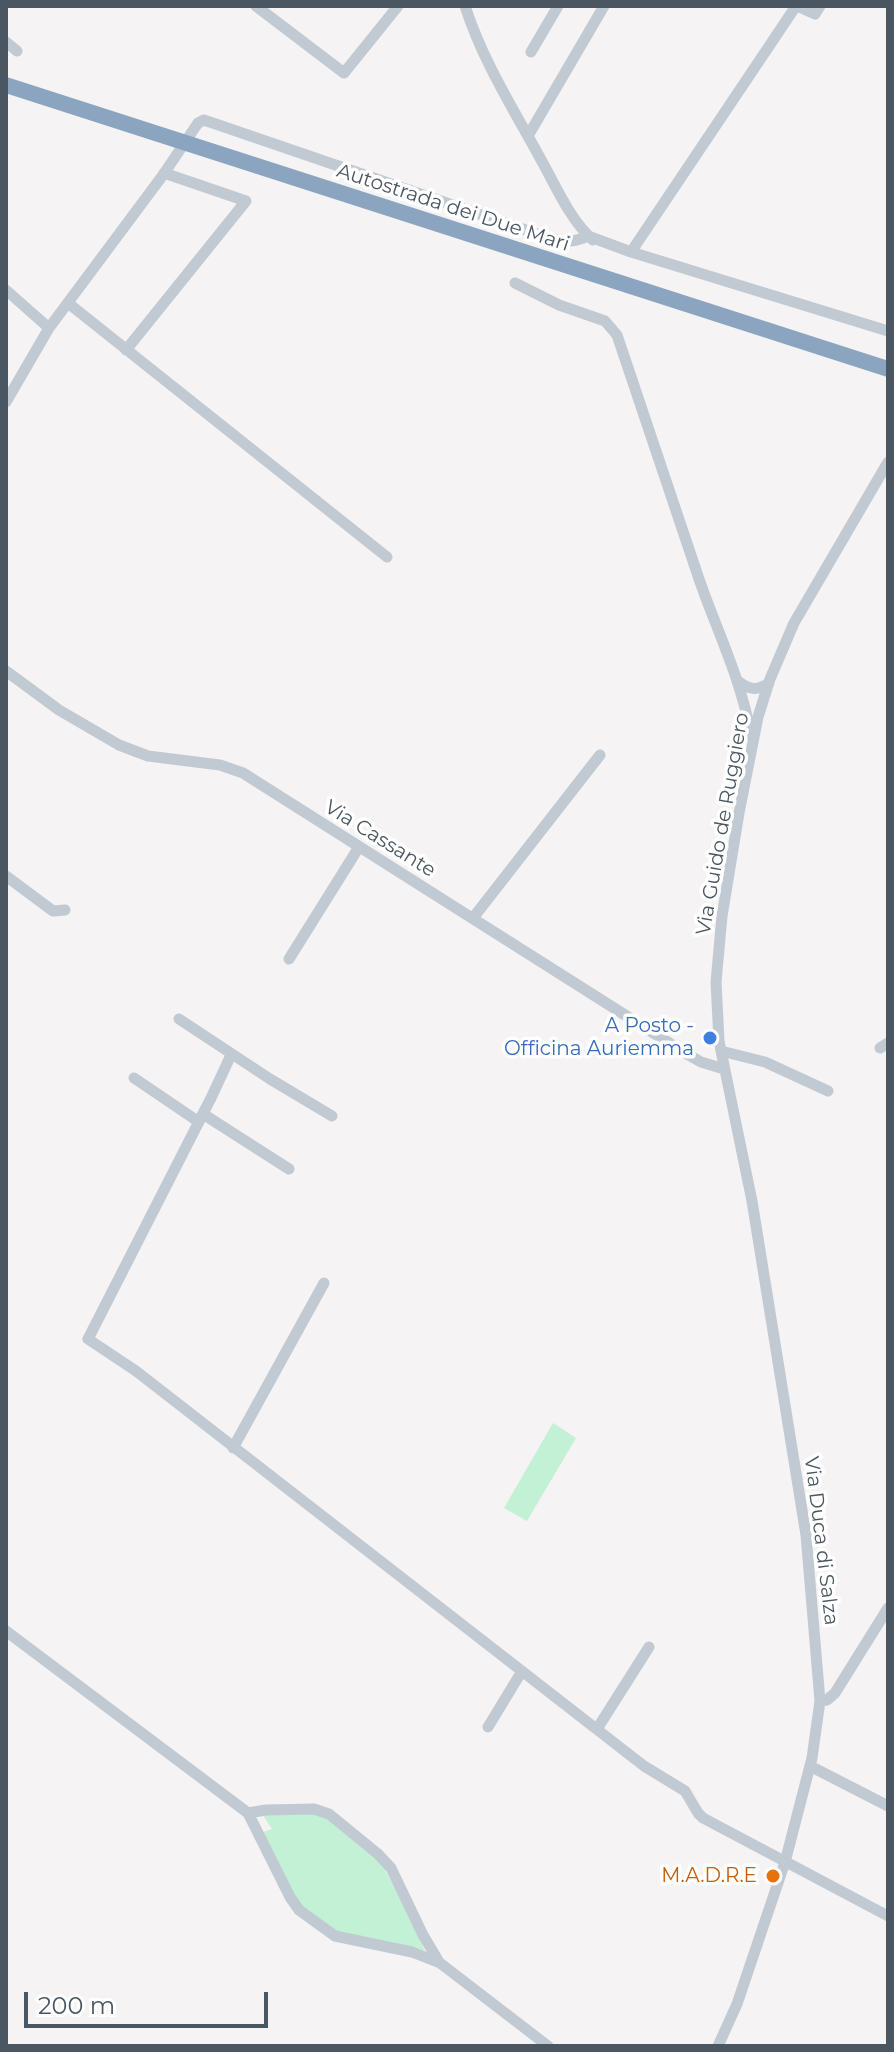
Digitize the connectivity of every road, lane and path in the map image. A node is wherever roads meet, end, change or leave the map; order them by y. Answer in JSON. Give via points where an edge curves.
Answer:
{"nodes":[{"id":1,"x":256,"y":6,"type":"edge"},
{"id":2,"x":398,"y":6,"type":"edge"},
{"id":3,"x":465,"y":6,"type":"edge"},
{"id":4,"x":558,"y":6,"type":"edge"},
{"id":5,"x":604,"y":6,"type":"edge"},
{"id":6,"x":797,"y":6,"type":"edge"},
{"id":7,"x":820,"y":6,"type":"edge"},
{"id":8,"x":6,"y":42,"type":"edge"},
{"id":9,"x":17,"y":51,"type":"dead end"},
{"id":10,"x":531,"y":52,"type":"dead end"},
{"id":11,"x":6,"y":85,"type":"edge"},
{"id":12,"x":6,"y":96,"type":"edge"},
{"id":13,"x":528,"y":136,"type":"junction"},
{"id":14,"x":166,"y":142,"type":"junction"},
{"id":15,"x":197,"y":152,"type":"junction"},
{"id":16,"x":164,"y":173,"type":"junction"},
{"id":17,"x":588,"y":236,"type":"junction"},
{"id":18,"x":631,"y":252,"type":"junction"},
{"id":19,"x":515,"y":283,"type":"dead end"},
{"id":20,"x":6,"y":290,"type":"edge"},
{"id":21,"x":68,"y":303,"type":"junction"},
{"id":22,"x":49,"y":328,"type":"junction"},
{"id":23,"x":888,"y":331,"type":"edge"},
{"id":24,"x":888,"y":339,"type":"edge"},
{"id":25,"x":126,"y":350,"type":"junction"},
{"id":26,"x":888,"y":369,"type":"edge"},
{"id":27,"x":888,"y":381,"type":"edge"},
{"id":28,"x":6,"y":402,"type":"edge"},
{"id":29,"x":888,"y":462,"type":"edge"},
{"id":30,"x":884,"y":480,"type":"edge"},
{"id":31,"x":387,"y":557,"type":"dead end"},
{"id":32,"x":6,"y":671,"type":"edge"},
{"id":33,"x":738,"y":681,"type":"junction"},
{"id":34,"x":769,"y":683,"type":"junction"},
{"id":35,"x":753,"y":745,"type":"junction"},
{"id":36,"x":600,"y":755,"type":"dead end"},
{"id":37,"x":359,"y":847,"type":"junction"},
{"id":38,"x":6,"y":876,"type":"edge"},
{"id":39,"x":65,"y":910,"type":"dead end"},
{"id":40,"x":473,"y":918,"type":"junction"},
{"id":41,"x":289,"y":959,"type":"dead end"},
{"id":42,"x":179,"y":1019,"type":"dead end"},
{"id":43,"x":718,"y":1031,"type":"joint"},
{"id":44,"x":721,"y":1051,"type":"junction"},
{"id":45,"x":231,"y":1055,"type":"junction"},
{"id":46,"x":724,"y":1069,"type":"junction"},
{"id":47,"x":134,"y":1078,"type":"dead end"},
{"id":48,"x":828,"y":1091,"type":"dead end"},
{"id":49,"x":332,"y":1116,"type":"dead end"},
{"id":50,"x":201,"y":1118,"type":"junction"},
{"id":51,"x":289,"y":1169,"type":"dead end"},
{"id":52,"x":324,"y":1283,"type":"dead end"},
{"id":53,"x":233,"y":1448,"type":"junction"},
{"id":54,"x":888,"y":1608,"type":"edge"},
{"id":55,"x":6,"y":1631,"type":"edge"},
{"id":56,"x":649,"y":1647,"type":"dead end"},
{"id":57,"x":522,"y":1671,"type":"junction"},
{"id":58,"x":820,"y":1701,"type":"junction"},
{"id":59,"x":488,"y":1727,"type":"dead end"},
{"id":60,"x":597,"y":1729,"type":"junction"},
{"id":61,"x":810,"y":1766,"type":"junction"},
{"id":62,"x":888,"y":1806,"type":"edge"},
{"id":63,"x":248,"y":1813,"type":"junction"},
{"id":64,"x":785,"y":1862,"type":"junction"},
{"id":65,"x":888,"y":1916,"type":"edge"},
{"id":66,"x":440,"y":1963,"type":"junction"},
{"id":67,"x":548,"y":2046,"type":"edge"},
{"id":68,"x":718,"y":2046,"type":"edge"}],
"edges":[{"from":1,"to":2,"type":"street","via":[[344,73]]},
{"from":3,"to":13,"type":"street","via":[[486,60]]},
{"from":4,"to":10,"type":"street"},
{"from":5,"to":13,"type":"street"},
{"from":6,"to":7,"type":"street","via":[[815,14]]},
{"from":6,"to":18,"type":"street"},
{"from":8,"to":9,"type":"street"},
{"from":11,"to":14,"type":"highway","name":"Autostrada dei Due Mari"},
{"from":12,"to":14,"type":"highway","name":"Autostrada dei Due Mari"},
{"from":13,"to":17,"type":"street"},
{"from":14,"to":15,"type":"highway","name":"Autostrada dei Due Mari"},
{"from":15,"to":26,"type":"highway","name":"Autostrada dei Due Mari"},
{"from":15,"to":27,"type":"highway","name":"Autostrada dei Due Mari"},
{"from":16,"to":17,"type":"street","via":[[204,120],[546,237],[566,242]]},
{"from":16,"to":21,"type":"street"},
{"from":16,"to":25,"type":"street","via":[[246,201]]},
{"from":17,"to":18,"type":"street"},
{"from":17,"to":24,"type":"street","via":[[620,257]]},
{"from":18,"to":23,"type":"street"},
{"from":19,"to":33,"type":"street","via":[[605,321],[617,335]]},
{"from":20,"to":22,"type":"street"},
{"from":21,"to":22,"type":"street"},
{"from":21,"to":25,"type":"street"},
{"from":22,"to":28,"type":"street"},
{"from":25,"to":31,"type":"street"},
{"from":29,"to":30,"type":"street","name":"Via Guido de Ruggiero"},
{"from":30,"to":34,"type":"street","name":"Via Guido de Ruggiero","via":[[794,623]]},
{"from":32,"to":37,"type":"street","name":"Via Cassante","via":[[119,745],[148,756],[243,773]]},
{"from":33,"to":34,"type":"street","via":[[750,689]]},
{"from":33,"to":35,"type":"street"},
{"from":34,"to":35,"type":"street","name":"Via Guido de Ruggiero"},
{"from":35,"to":43,"type":"street","name":"Via Guido de Ruggiero","via":[[722,916]]},
{"from":36,"to":40,"type":"street"},
{"from":37,"to":40,"type":"street","name":"Via Cassante"},
{"from":37,"to":41,"type":"street"},
{"from":38,"to":39,"type":"street","via":[[53,911]]},
{"from":40,"to":46,"type":"street","name":"Via Cassante","via":[[685,1053]]},
{"from":42,"to":45,"type":"street"},
{"from":43,"to":44,"type":"street","name":"Via Duca di Salza"},
{"from":44,"to":46,"type":"street","name":"Via Duca di Salza"},
{"from":44,"to":48,"type":"street","via":[[765,1062]]},
{"from":45,"to":49,"type":"street"},
{"from":45,"to":50,"type":"street"},
{"from":46,"to":58,"type":"street","name":"Via Duca di Salza","via":[[752,1201],[809,1556]]},
{"from":47,"to":50,"type":"street"},
{"from":50,"to":51,"type":"street"},
{"from":50,"to":53,"type":"street","via":[[88,1339]]},
{"from":52,"to":53,"type":"street"},
{"from":53,"to":57,"type":"street"},
{"from":54,"to":58,"type":"street","via":[[835,1693]]},
{"from":55,"to":63,"type":"street"},
{"from":56,"to":60,"type":"street"},
{"from":57,"to":59,"type":"street"},
{"from":57,"to":60,"type":"street"},
{"from":58,"to":61,"type":"street","name":"Via Duca di Salza"},
{"from":60,"to":64,"type":"street","via":[[685,1791],[703,1818]]},
{"from":61,"to":62,"type":"street"},
{"from":61,"to":64,"type":"street","name":"Via Duca di Salza"},
{"from":63,"to":66,"type":"street","via":[[290,1897],[312,1921],[342,1939],[412,1952]]},
{"from":63,"to":66,"type":"street","via":[[314,1809],[329,1814],[391,1868]]},
{"from":64,"to":65,"type":"street"},
{"from":64,"to":68,"type":"street","name":"Via Duca di Salza","via":[[742,1992]]},
{"from":66,"to":67,"type":"street"}]}
